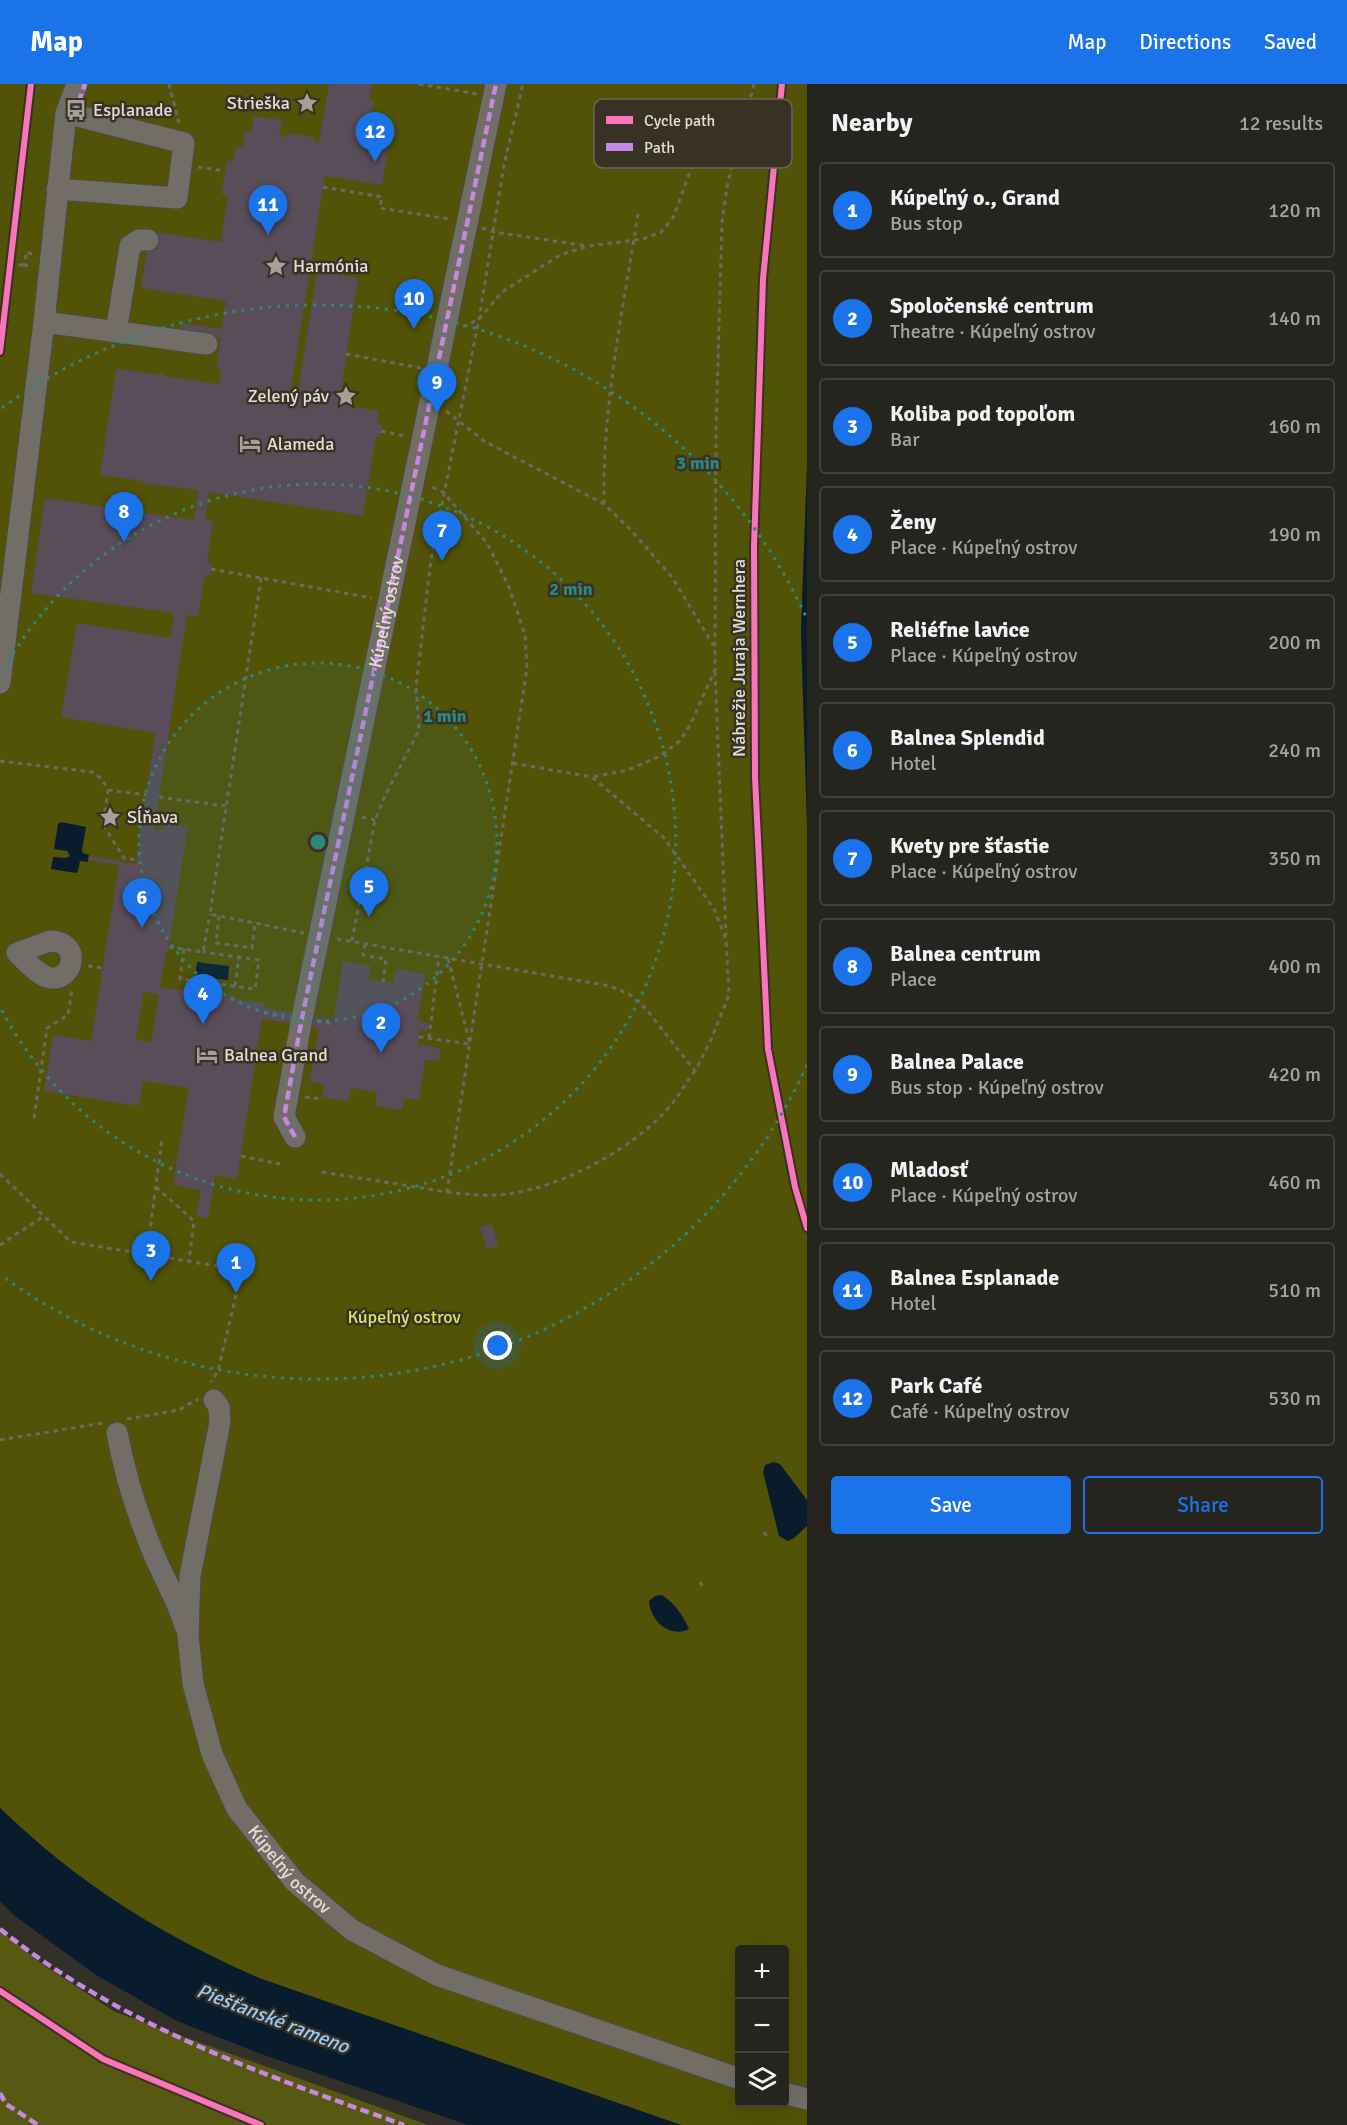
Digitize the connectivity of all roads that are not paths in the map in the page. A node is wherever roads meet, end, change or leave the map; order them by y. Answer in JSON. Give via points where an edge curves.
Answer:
{"nodes":[{"id":1,"x":77,"y":84,"type":"edge"},
{"id":2,"x":495,"y":90,"type":"edge"},
{"id":3,"x":66,"y":113,"type":"junction"},
{"id":4,"x":57,"y":189,"type":"junction"},
{"id":5,"x":148,"y":240,"type":"dead end"},
{"id":6,"x":44,"y":322,"type":"junction"},
{"id":7,"x":116,"y":332,"type":"junction"},
{"id":8,"x":207,"y":344,"type":"dead end"},
{"id":9,"x":0,"y":683,"type":"edge"},
{"id":10,"x":295,"y":1137,"type":"dead end"},
{"id":11,"x":208,"y":1395,"type":"road end"},
{"id":12,"x":117,"y":1424,"type":"road end"},
{"id":13,"x":188,"y":1635,"type":"junction"},
{"id":14,"x":735,"y":2077,"type":"edge"},
{"id":15,"x":789,"y":2094,"type":"edge"},
{"id":16,"x":807,"y":2099,"type":"edge"}],
"edges":[{"from":1,"to":3,"type":"street"},
{"from":2,"to":10,"type":"street","name":"Kúpeľný ostrov","via":[[302,1018],[284,1117]]},
{"from":3,"to":4,"type":"street"},
{"from":3,"to":4,"type":"street","via":[[184,142],[177,198]]},
{"from":4,"to":6,"type":"street"},
{"from":5,"to":7,"type":"street","via":[[130,246]]},
{"from":6,"to":7,"type":"street"},
{"from":6,"to":9,"type":"street"},
{"from":7,"to":8,"type":"street"},
{"from":11,"to":13,"type":"street","name":"Kúpeľný ostrov","via":[[219,1407],[220,1422],[190,1576]]},
{"from":12,"to":13,"type":"street","via":[[125,1475]]},
{"from":13,"to":14,"type":"street","name":"Kúpeľný ostrov","via":[[193,1684],[212,1754],[237,1809],[295,1882],[351,1930],[437,1975]]},
{"from":15,"to":16,"type":"street"}]}
